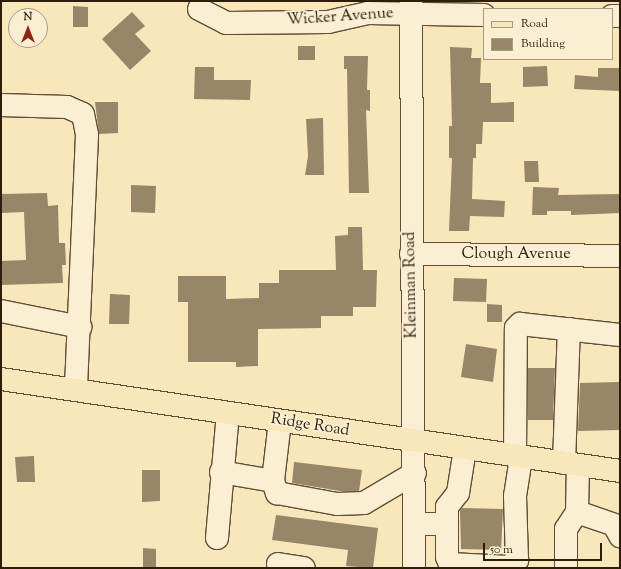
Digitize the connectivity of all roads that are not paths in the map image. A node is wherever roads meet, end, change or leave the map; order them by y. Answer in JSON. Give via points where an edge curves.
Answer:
{"nodes":[{"id":1,"x":411,"y":8,"type":"edge"},
{"id":2,"x":199,"y":9,"type":"dead end"},
{"id":3,"x":483,"y":15,"type":"edge"},
{"id":4,"x":1,"y":105,"type":"edge"},
{"id":5,"x":411,"y":254,"type":"junction"},
{"id":6,"x":620,"y":256,"type":"edge"},
{"id":7,"x":1,"y":311,"type":"edge"},
{"id":8,"x":80,"y":327,"type":"junction"},
{"id":9,"x":569,"y":329,"type":"junction"},
{"id":10,"x":620,"y":336,"type":"edge"},
{"id":11,"x":1,"y":379,"type":"edge"},
{"id":12,"x":76,"y":390,"type":"junction"},
{"id":13,"x":228,"y":413,"type":"junction"},
{"id":14,"x":280,"y":421,"type":"junction"},
{"id":15,"x":414,"y":442,"type":"junction"},
{"id":16,"x":465,"y":449,"type":"junction"},
{"id":17,"x":518,"y":456,"type":"junction"},
{"id":18,"x":571,"y":464,"type":"junction"},
{"id":19,"x":620,"y":471,"type":"edge"},
{"id":20,"x":221,"y":472,"type":"junction"},
{"id":21,"x":414,"y":473,"type":"junction"},
{"id":22,"x":273,"y":481,"type":"junction"},
{"id":23,"x":577,"y":512,"type":"junction"},
{"id":24,"x":414,"y":524,"type":"junction"},
{"id":25,"x":447,"y":524,"type":"junction"},
{"id":26,"x":620,"y":536,"type":"edge"},
{"id":27,"x":217,"y":538,"type":"dead end"},
{"id":28,"x":278,"y":564,"type":"dead end"},
{"id":29,"x":304,"y":568,"type":"edge"},
{"id":30,"x":414,"y":568,"type":"edge"},
{"id":31,"x":566,"y":568,"type":"edge"}],
"edges":[{"from":1,"to":2,"type":"street","name":"Wicker Avenue","via":[[368,13],[328,22],[226,23]]},
{"from":1,"to":3,"type":"street","name":"Wicker Avenue"},
{"from":1,"to":5,"type":"street","name":"Kleinman Road"},
{"from":4,"to":8,"type":"street","via":[[68,107],[83,114],[87,134]]},
{"from":5,"to":6,"type":"street","name":"Clough Avenue"},
{"from":5,"to":15,"type":"street","name":"Kleinman Road"},
{"from":7,"to":8,"type":"street"},
{"from":8,"to":12,"type":"street"},
{"from":9,"to":10,"type":"street"},
{"from":9,"to":17,"type":"street","via":[[520,324],[516,328]]},
{"from":9,"to":18,"type":"street"},
{"from":11,"to":12,"type":"main road","name":"Ridge Road"},
{"from":12,"to":13,"type":"main road","name":"Ridge Road"},
{"from":13,"to":14,"type":"main road","name":"Ridge Road"},
{"from":13,"to":20,"type":"street"},
{"from":14,"to":15,"type":"main road","name":"Ridge Road"},
{"from":14,"to":22,"type":"street"},
{"from":15,"to":16,"type":"main road","name":"Ridge Road"},
{"from":15,"to":21,"type":"street","name":"Kleinman Road"},
{"from":16,"to":17,"type":"main road","name":"Ridge Road"},
{"from":16,"to":25,"type":"street","via":[[458,492],[447,507]]},
{"from":17,"to":18,"type":"main road","name":"Ridge Road"},
{"from":17,"to":25,"type":"street","via":[[515,496],[517,560],[509,567],[450,564],[447,557]]},
{"from":18,"to":19,"type":"main road","name":"Ridge Road"},
{"from":18,"to":23,"type":"street"},
{"from":20,"to":22,"type":"street"},
{"from":20,"to":27,"type":"street"},
{"from":21,"to":22,"type":"street","via":[[364,502],[337,504],[277,492]]},
{"from":21,"to":24,"type":"street","name":"Kleinman Road"},
{"from":23,"to":26,"type":"street","via":[[614,525]]},
{"from":23,"to":31,"type":"street","via":[[566,529]]},
{"from":24,"to":25,"type":"street"},
{"from":24,"to":30,"type":"street","name":"Kleinman Road"},
{"from":28,"to":29,"type":"street"}]}
